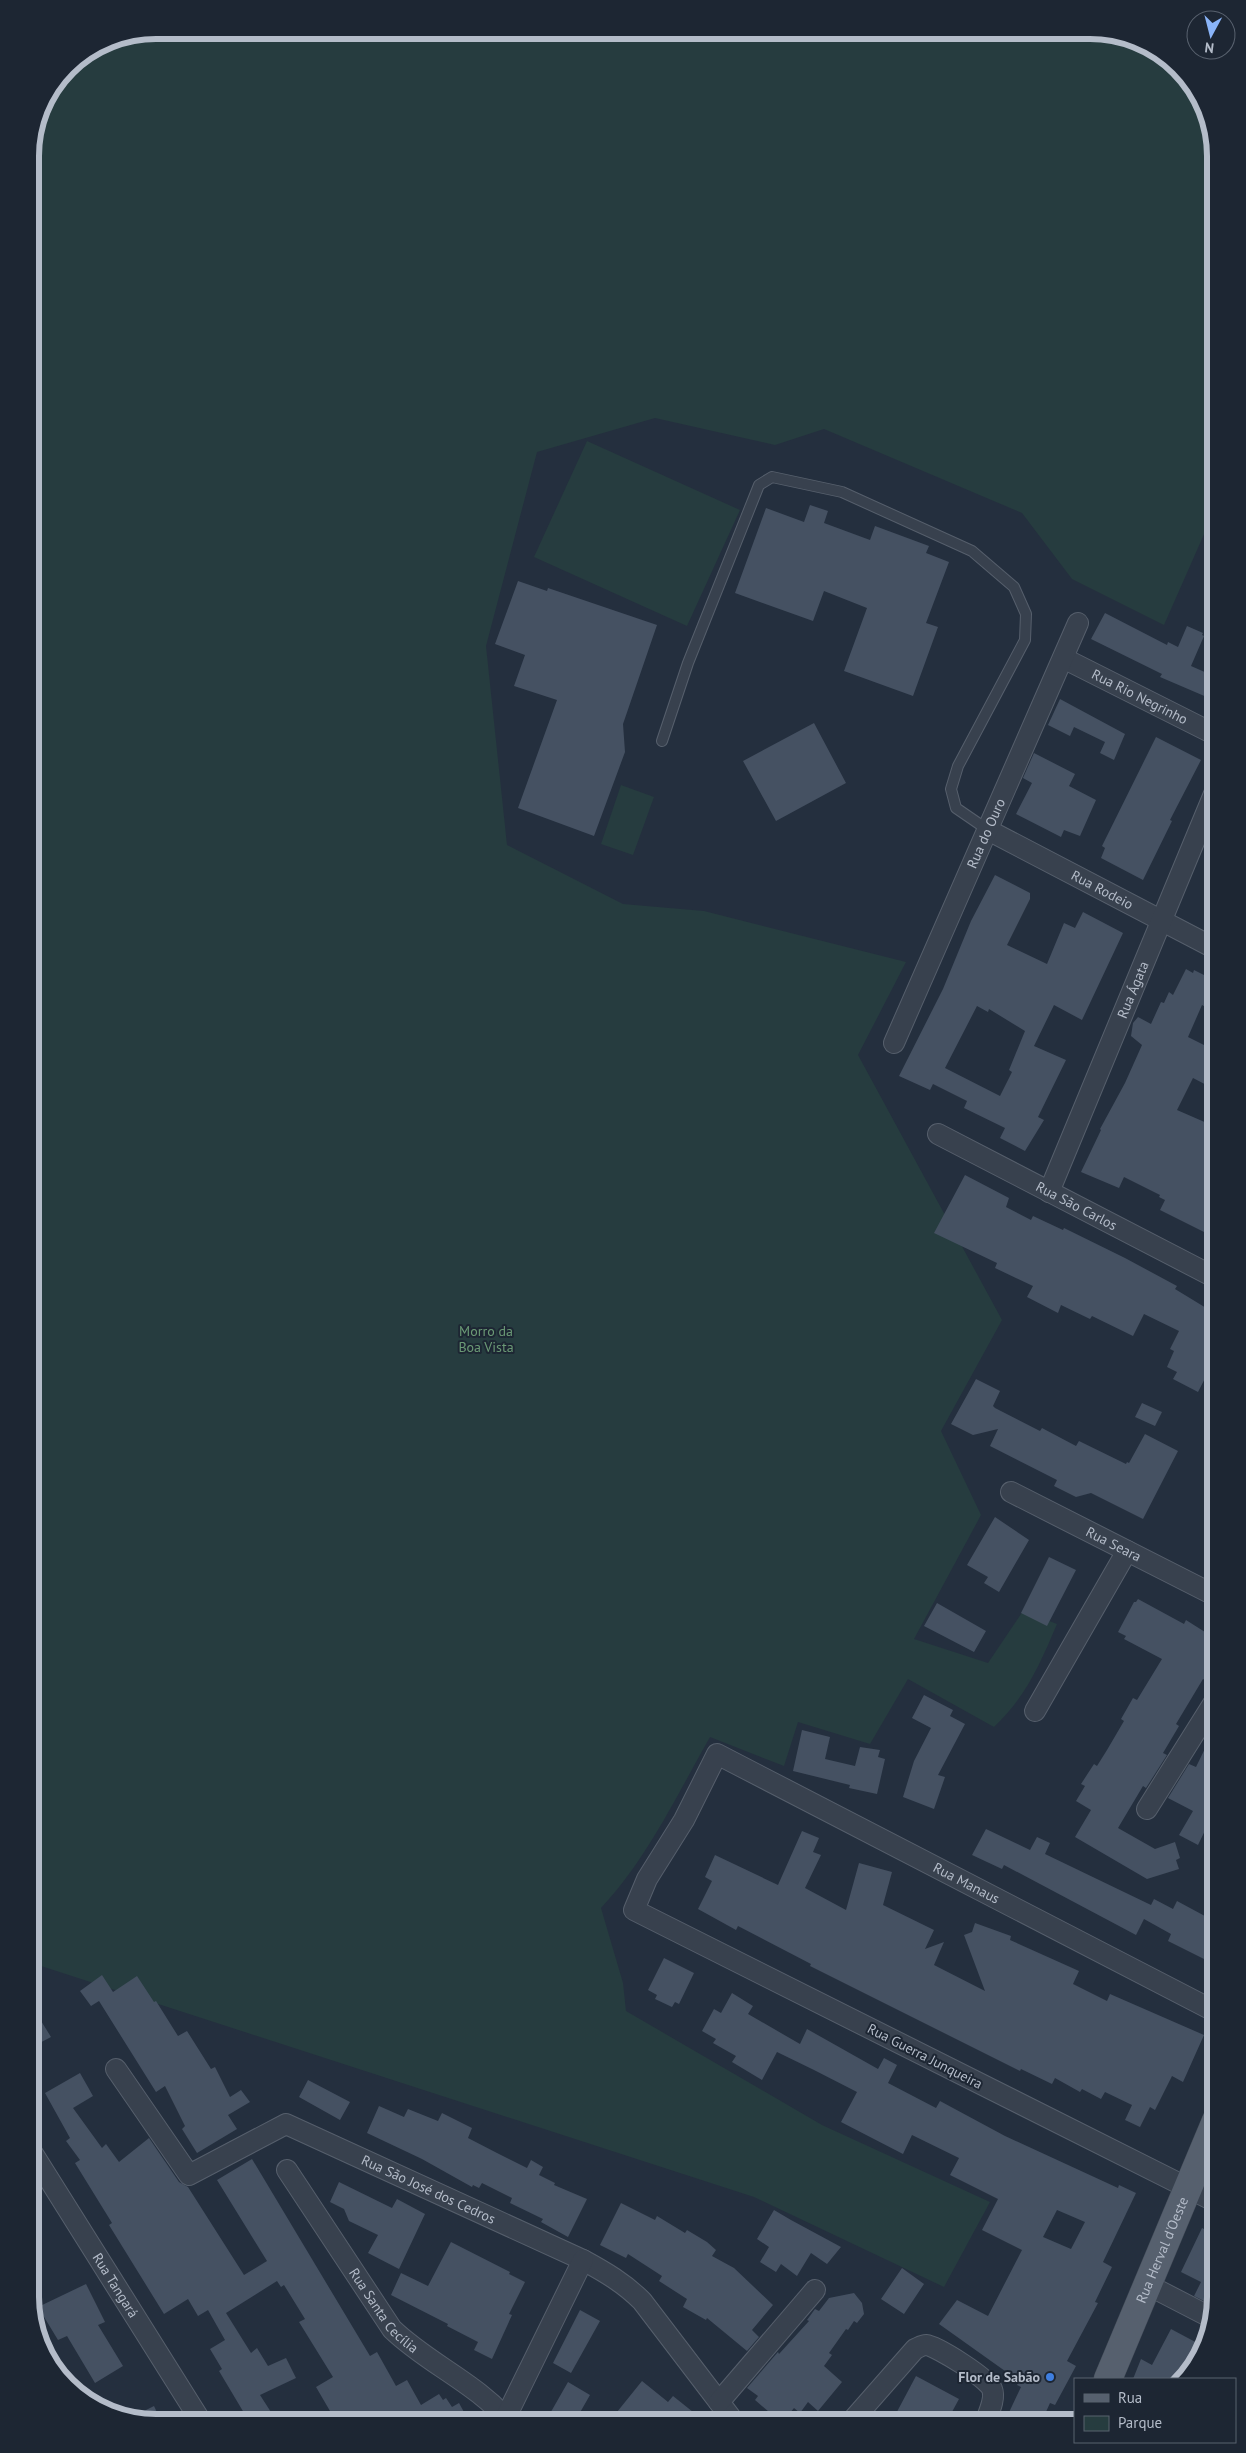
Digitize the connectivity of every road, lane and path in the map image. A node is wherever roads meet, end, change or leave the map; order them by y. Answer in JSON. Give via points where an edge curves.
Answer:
{"nodes":[{"id":1,"x":1078,"y":623,"type":"dead end"},
{"id":2,"x":1063,"y":658,"type":"junction"},
{"id":3,"x":1207,"y":730,"type":"edge"},
{"id":4,"x":662,"y":741,"type":"dead end"},
{"id":5,"x":1207,"y":811,"type":"edge"},
{"id":6,"x":988,"y":830,"type":"junction"},
{"id":7,"x":1161,"y":921,"type":"junction"},
{"id":8,"x":1207,"y":944,"type":"edge"},
{"id":9,"x":894,"y":1043,"type":"dead end"},
{"id":10,"x":938,"y":1134,"type":"dead end"},
{"id":11,"x":1049,"y":1192,"type":"junction"},
{"id":12,"x":1207,"y":1273,"type":"edge"},
{"id":13,"x":1011,"y":1492,"type":"dead end"},
{"id":14,"x":1127,"y":1551,"type":"junction"},
{"id":15,"x":1207,"y":1591,"type":"edge"},
{"id":16,"x":1036,"y":1711,"type":"dead end"},
{"id":17,"x":1207,"y":1713,"type":"edge"},
{"id":18,"x":1147,"y":1809,"type":"dead end"},
{"id":19,"x":634,"y":1910,"type":"joint"},
{"id":20,"x":1207,"y":2007,"type":"edge"},
{"id":21,"x":116,"y":2068,"type":"dead end"},
{"id":22,"x":1207,"y":2143,"type":"edge"},
{"id":23,"x":39,"y":2163,"type":"edge"},
{"id":24,"x":288,"y":2170,"type":"dead end"},
{"id":25,"x":1188,"y":2188,"type":"junction"},
{"id":26,"x":1207,"y":2198,"type":"edge"},
{"id":27,"x":583,"y":2260,"type":"junction"},
{"id":28,"x":1148,"y":2285,"type":"junction"},
{"id":29,"x":815,"y":2290,"type":"dead end"},
{"id":30,"x":1206,"y":2314,"type":"edge"},
{"id":31,"x":1108,"y":2378,"type":"edge"},
{"id":32,"x":719,"y":2402,"type":"junction"},
{"id":33,"x":196,"y":2414,"type":"edge"},
{"id":34,"x":499,"y":2414,"type":"edge"},
{"id":35,"x":509,"y":2414,"type":"edge"},
{"id":36,"x":728,"y":2414,"type":"edge"},
{"id":37,"x":858,"y":2414,"type":"edge"},
{"id":38,"x":988,"y":2414,"type":"edge"}],
"edges":[{"from":1,"to":2,"type":"street","name":"Rua do Ouro"},
{"from":2,"to":3,"type":"street","name":"Rua Rio Negrinho"},
{"from":2,"to":6,"type":"street","name":"Rua do Ouro"},
{"from":4,"to":6,"type":"lane","via":[[688,663],[759,485],[772,476],[842,492],[972,551],[1014,587],[1026,614],[1025,640],[958,766],[951,789],[956,808]]},
{"from":5,"to":7,"type":"street","name":"Rua Ágata"},
{"from":6,"to":7,"type":"street","name":"Rua Rodeio"},
{"from":6,"to":9,"type":"street","name":"Rua do Ouro"},
{"from":7,"to":8,"type":"street","name":"Rua Rodeio"},
{"from":7,"to":11,"type":"street","name":"Rua Ágata"},
{"from":10,"to":11,"type":"street","name":"Rua São Carlos"},
{"from":11,"to":12,"type":"street","name":"Rua São Carlos"},
{"from":13,"to":14,"type":"street","name":"Rua Seara"},
{"from":14,"to":15,"type":"street","name":"Rua Seara"},
{"from":14,"to":16,"type":"street"},
{"from":17,"to":18,"type":"street"},
{"from":19,"to":20,"type":"street","name":"Rua Manaus","via":[[647,1879],[684,1820],[717,1754]]},
{"from":19,"to":25,"type":"street","name":"Rua Guerra Junqueira"},
{"from":21,"to":27,"type":"street","name":"Rua São José dos Cedros","via":[[189,2175],[286,2124]]},
{"from":22,"to":25,"type":"main road","name":"Rua Herval d'Oeste"},
{"from":23,"to":33,"type":"street","name":"Rua Tangará"},
{"from":24,"to":34,"type":"street","name":"Rua Santa Cecília","via":[[392,2329],[410,2347],[477,2390]]},
{"from":25,"to":26,"type":"street","name":"Rua Guerra Junqueira"},
{"from":25,"to":28,"type":"main road","name":"Rua Herval d'Oeste"},
{"from":27,"to":32,"type":"street","name":"Rua São José dos Cedros","via":[[627,2286],[642,2301]]},
{"from":27,"to":35,"type":"street"},
{"from":28,"to":30,"type":"street"},
{"from":28,"to":31,"type":"main road","name":"Rua Herval d'Oeste"},
{"from":29,"to":32,"type":"street"},
{"from":32,"to":36,"type":"street","name":"Rua São José dos Cedros"},
{"from":37,"to":38,"type":"street","via":[[914,2349],[925,2345],[938,2349],[986,2382],[992,2390]]}]}
